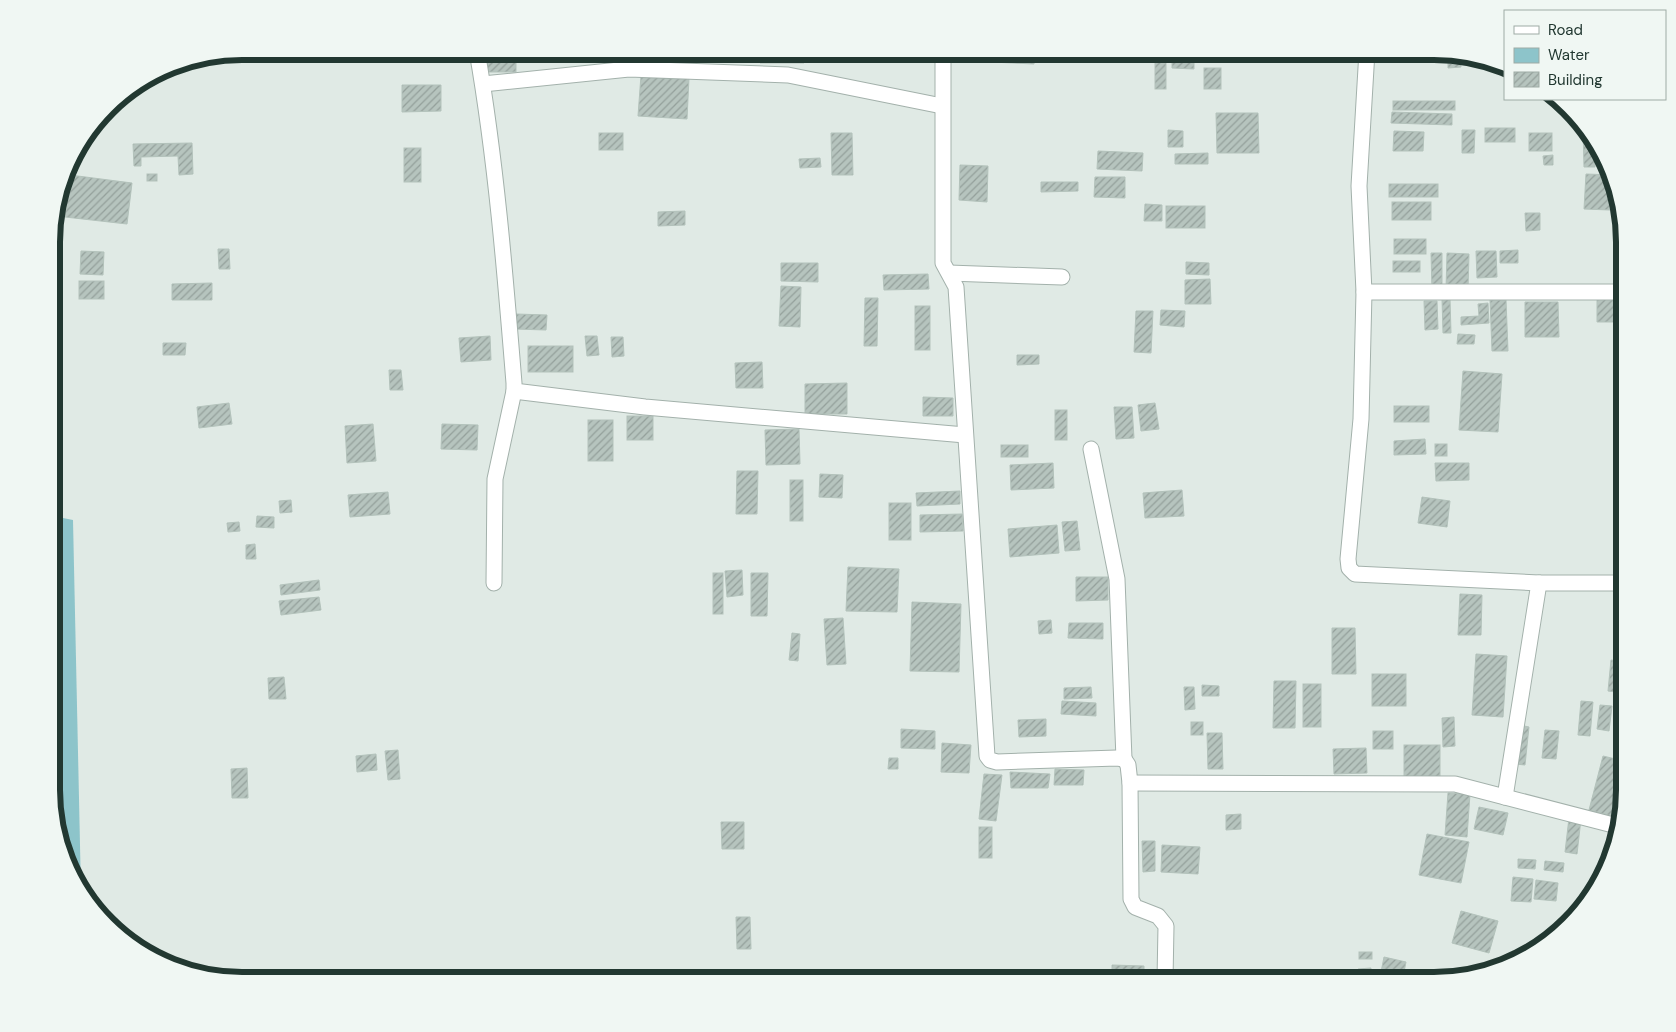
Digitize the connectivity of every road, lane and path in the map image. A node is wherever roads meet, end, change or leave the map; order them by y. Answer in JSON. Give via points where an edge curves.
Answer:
{"nodes":[{"id":1,"x":479,"y":60,"type":"edge"},
{"id":2,"x":943,"y":60,"type":"edge"},
{"id":3,"x":1366,"y":60,"type":"edge"},
{"id":4,"x":483,"y":84,"type":"junction"},
{"id":5,"x":942,"y":106,"type":"junction"},
{"id":6,"x":949,"y":274,"type":"junction"},
{"id":7,"x":1062,"y":277,"type":"dead end"},
{"id":8,"x":1364,"y":292,"type":"junction"},
{"id":9,"x":1616,"y":292,"type":"edge"},
{"id":10,"x":514,"y":391,"type":"junction"},
{"id":11,"x":965,"y":435,"type":"junction"},
{"id":12,"x":1091,"y":449,"type":"dead end"},
{"id":13,"x":1616,"y":582,"type":"edge"},
{"id":14,"x":494,"y":583,"type":"dead end"},
{"id":15,"x":1539,"y":583,"type":"junction"},
{"id":16,"x":1124,"y":759,"type":"junction"},
{"id":17,"x":1130,"y":783,"type":"junction"},
{"id":18,"x":1505,"y":797,"type":"junction"},
{"id":19,"x":1612,"y":825,"type":"edge"},
{"id":20,"x":1165,"y":972,"type":"edge"}],
"edges":[{"from":1,"to":4,"type":"street"},
{"from":2,"to":5,"type":"street"},
{"from":3,"to":8,"type":"street","via":[[1359,186]]},
{"from":4,"to":5,"type":"street","via":[[628,69],[788,75]]},
{"from":4,"to":10,"type":"street","via":[[504,262]]},
{"from":5,"to":6,"type":"street","via":[[943,263]]},
{"from":6,"to":7,"type":"street"},
{"from":6,"to":11,"type":"street","via":[[956,287]]},
{"from":8,"to":9,"type":"street"},
{"from":8,"to":15,"type":"street","via":[[1361,419],[1349,568],[1354,574]]},
{"from":10,"to":11,"type":"street","via":[[645,408]]},
{"from":10,"to":14,"type":"street","via":[[495,479]]},
{"from":11,"to":16,"type":"street","via":[[987,756],[997,762]]},
{"from":12,"to":16,"type":"street","via":[[1118,579]]},
{"from":13,"to":15,"type":"street"},
{"from":15,"to":18,"type":"street"},
{"from":16,"to":17,"type":"street"},
{"from":17,"to":18,"type":"street","via":[[1455,784]]},
{"from":17,"to":20,"type":"street","via":[[1131,899],[1135,907],[1158,916],[1166,926]]},
{"from":18,"to":19,"type":"street"}]}
